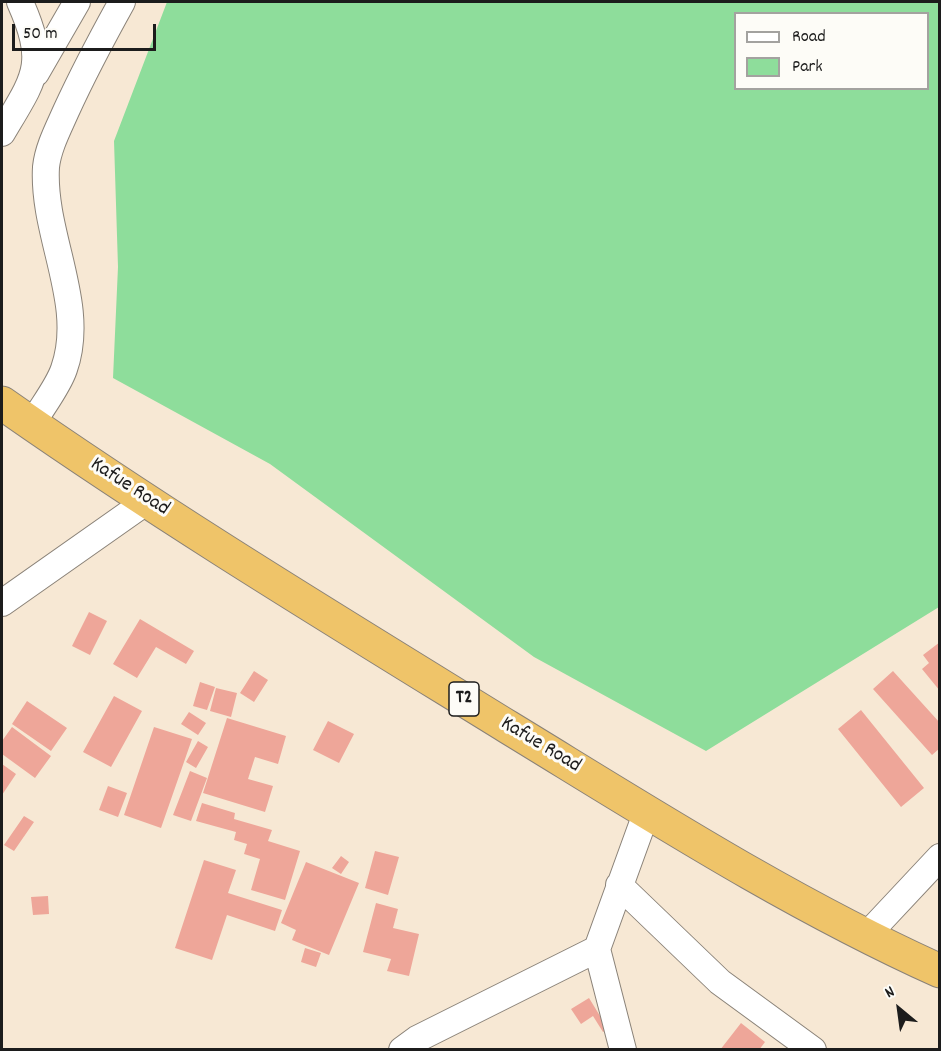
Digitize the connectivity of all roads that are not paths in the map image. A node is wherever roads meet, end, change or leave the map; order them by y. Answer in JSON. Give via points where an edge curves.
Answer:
{"nodes":[{"id":1,"x":20,"y":2,"type":"edge"},
{"id":2,"x":77,"y":2,"type":"edge"},
{"id":3,"x":122,"y":2,"type":"edge"},
{"id":4,"x":34,"y":76,"type":"junction"},
{"id":5,"x":2,"y":133,"type":"edge"},
{"id":6,"x":2,"y":403,"type":"edge"},
{"id":7,"x":32,"y":424,"type":"junction"},
{"id":8,"x":147,"y":501,"type":"junction"},
{"id":9,"x":2,"y":603,"type":"edge"},
{"id":10,"x":647,"y":812,"type":"junction"},
{"id":11,"x":939,"y":858,"type":"edge"},
{"id":12,"x":619,"y":885,"type":"junction"},
{"id":13,"x":866,"y":936,"type":"junction"},
{"id":14,"x":597,"y":949,"type":"junction"},
{"id":15,"x":939,"y":971,"type":"edge"},
{"id":16,"x":402,"y":1050,"type":"edge"},
{"id":17,"x":623,"y":1050,"type":"edge"},
{"id":18,"x":813,"y":1050,"type":"edge"}],
"edges":[{"from":1,"to":4,"type":"street","via":[[37,52]]},
{"from":2,"to":4,"type":"street"},
{"from":3,"to":7,"type":"street","via":[[87,64],[53,139],[46,166],[72,337],[64,371]]},
{"from":4,"to":5,"type":"street"},
{"from":6,"to":7,"type":"highway","name":"Kafue Road","number":"T2"},
{"from":7,"to":8,"type":"highway","name":"Kafue Road","number":"T2"},
{"from":8,"to":9,"type":"street"},
{"from":8,"to":10,"type":"highway","name":"Kafue Road","number":"T2"},
{"from":10,"to":12,"type":"street"},
{"from":10,"to":13,"type":"highway","name":"Kafue Road","number":"T2"},
{"from":11,"to":13,"type":"street"},
{"from":12,"to":14,"type":"street"},
{"from":12,"to":18,"type":"street","via":[[720,982]]},
{"from":13,"to":15,"type":"highway","name":"Kafue Road","number":"T2"},
{"from":14,"to":16,"type":"street"},
{"from":14,"to":17,"type":"street"}]}
